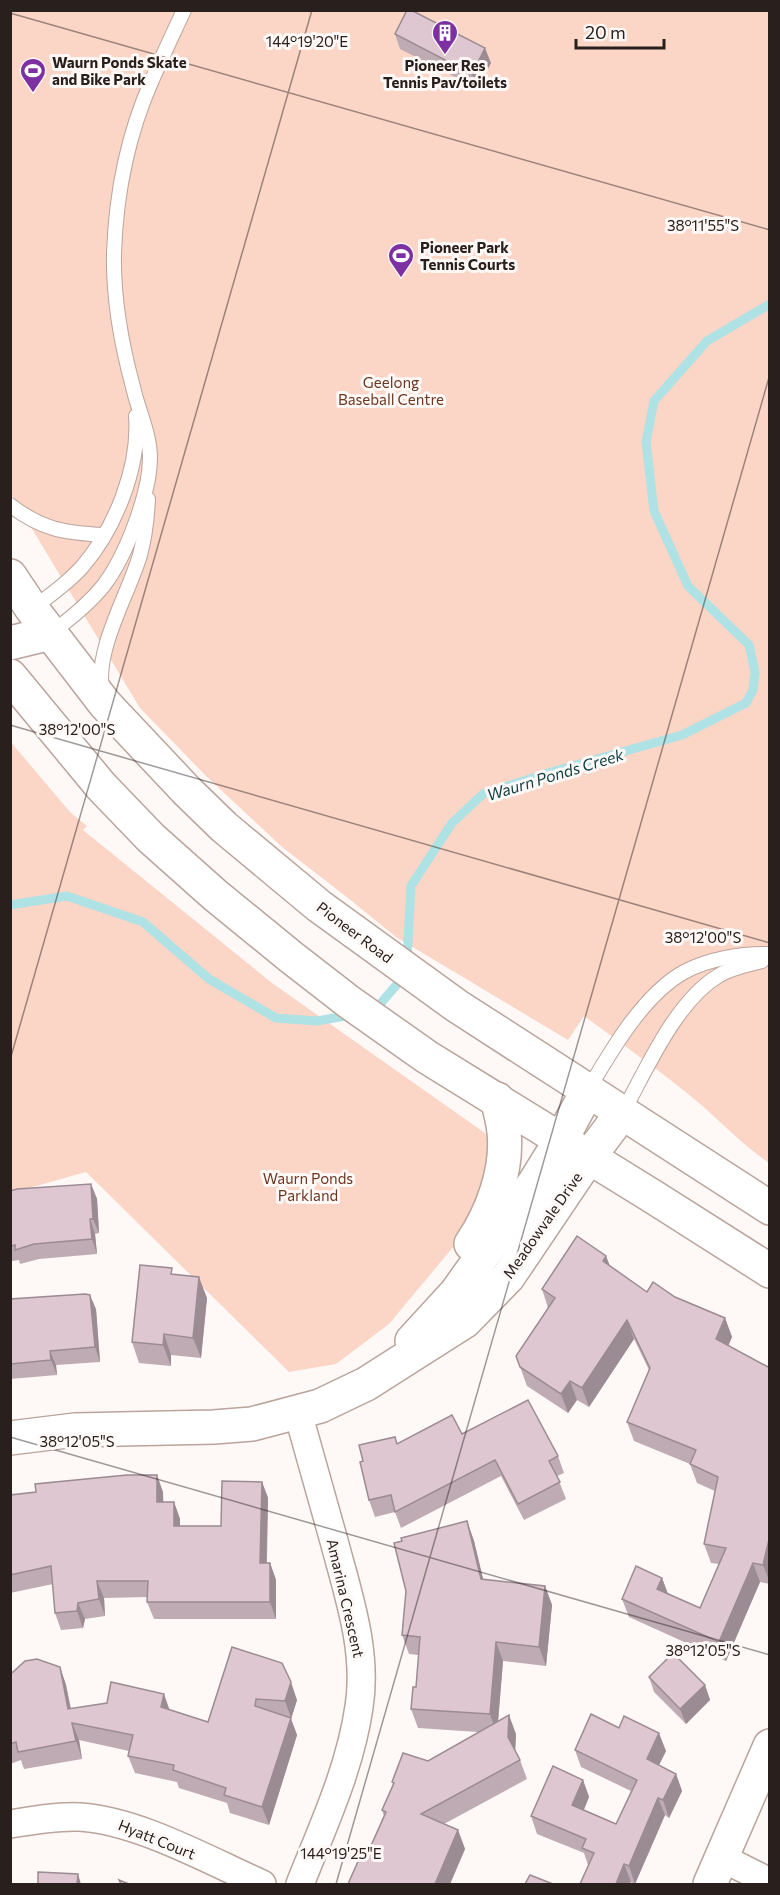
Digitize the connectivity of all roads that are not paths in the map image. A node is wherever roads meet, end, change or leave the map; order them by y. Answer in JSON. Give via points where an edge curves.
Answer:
{"nodes":[{"id":1,"x":184,"y":10,"type":"edge"},
{"id":2,"x":134,"y":393,"type":"junction"},
{"id":3,"x":150,"y":458,"type":"junction"},
{"id":4,"x":10,"y":505,"type":"edge"},
{"id":5,"x":104,"y":535,"type":"junction"},
{"id":6,"x":10,"y":576,"type":"edge"},
{"id":7,"x":31,"y":624,"type":"edge"},
{"id":8,"x":10,"y":643,"type":"edge"},
{"id":9,"x":10,"y":676,"type":"edge"},
{"id":10,"x":105,"y":704,"type":"junction"},
{"id":11,"x":770,"y":954,"type":"edge"},
{"id":12,"x":770,"y":959,"type":"edge"},
{"id":13,"x":588,"y":1090,"type":"junction"},
{"id":14,"x":497,"y":1100,"type":"junction"},
{"id":15,"x":622,"y":1113,"type":"junction"},
{"id":16,"x":561,"y":1140,"type":"junction"},
{"id":17,"x":589,"y":1157,"type":"junction"},
{"id":18,"x":770,"y":1208,"type":"edge"},
{"id":19,"x":770,"y":1271,"type":"edge"},
{"id":20,"x":373,"y":1380,"type":"junction"},
{"id":21,"x":298,"y":1413,"type":"junction"},
{"id":22,"x":10,"y":1438,"type":"edge"},
{"id":23,"x":770,"y":1746,"type":"edge"},
{"id":24,"x":10,"y":1824,"type":"edge"},
{"id":25,"x":716,"y":1871,"type":"edge"},
{"id":26,"x":770,"y":1882,"type":"edge"},
{"id":27,"x":262,"y":1884,"type":"edge"},
{"id":28,"x":300,"y":1884,"type":"edge"}],
"edges":[{"from":1,"to":2,"type":"lane","via":[[135,126],[117,211],[116,293]]},
{"from":2,"to":3,"type":"lane"},
{"from":2,"to":5,"type":"lane","via":[[135,453],[127,487]]},
{"from":3,"to":7,"type":"lane","via":[[145,492],[132,533],[105,584],[81,610]]},
{"from":3,"to":10,"type":"lane","via":[[140,555],[110,633],[100,673]]},
{"from":4,"to":5,"type":"lane","via":[[40,524],[69,533]]},
{"from":5,"to":7,"type":"lane"},
{"from":6,"to":7,"type":"main road","name":"Pioneer Road"},
{"from":7,"to":8,"type":"main road"},
{"from":7,"to":10,"type":"main road","name":"Pioneer Road"},
{"from":9,"to":14,"type":"main road","via":[[100,786],[199,881],[349,1002]]},
{"from":10,"to":13,"type":"main road","name":"Pioneer Road","via":[[224,827],[319,906],[457,1006]]},
{"from":11,"to":13,"type":"lane","via":[[730,957],[684,972],[659,991],[635,1019]]},
{"from":12,"to":15,"type":"lane","via":[[719,974],[702,987],[678,1014]]},
{"from":13,"to":15,"type":"main road","name":"Pioneer Road"},
{"from":13,"to":16,"type":"main road","name":"Meadowvale Drive"},
{"from":14,"to":16,"type":"main road"},
{"from":14,"to":20,"type":"main road","via":[[504,1155],[496,1192],[480,1231],[442,1287],[404,1329]]},
{"from":15,"to":17,"type":"main road","name":"Meadowvale Drive"},
{"from":15,"to":18,"type":"main road","name":"Pioneer Road"},
{"from":16,"to":17,"type":"main road"},
{"from":16,"to":20,"type":"main road","name":"Meadowvale Drive","via":[[456,1293]]},
{"from":17,"to":19,"type":"main road"},
{"from":17,"to":20,"type":"main road","name":"Meadowvale Drive","via":[[508,1277],[465,1321]]},
{"from":20,"to":21,"type":"main road","name":"Meadowvale Drive"},
{"from":21,"to":22,"type":"main road","name":"Meadowvale Drive","via":[[252,1424],[75,1430]]},
{"from":21,"to":28,"type":"street","name":"Amarina Crescent","via":[[345,1580],[361,1666],[360,1705],[351,1749]]},
{"from":23,"to":25,"type":"main road"},
{"from":24,"to":27,"type":"street","name":"Hyatt Court","via":[[79,1817],[118,1822]]},
{"from":25,"to":26,"type":"street"}]}
